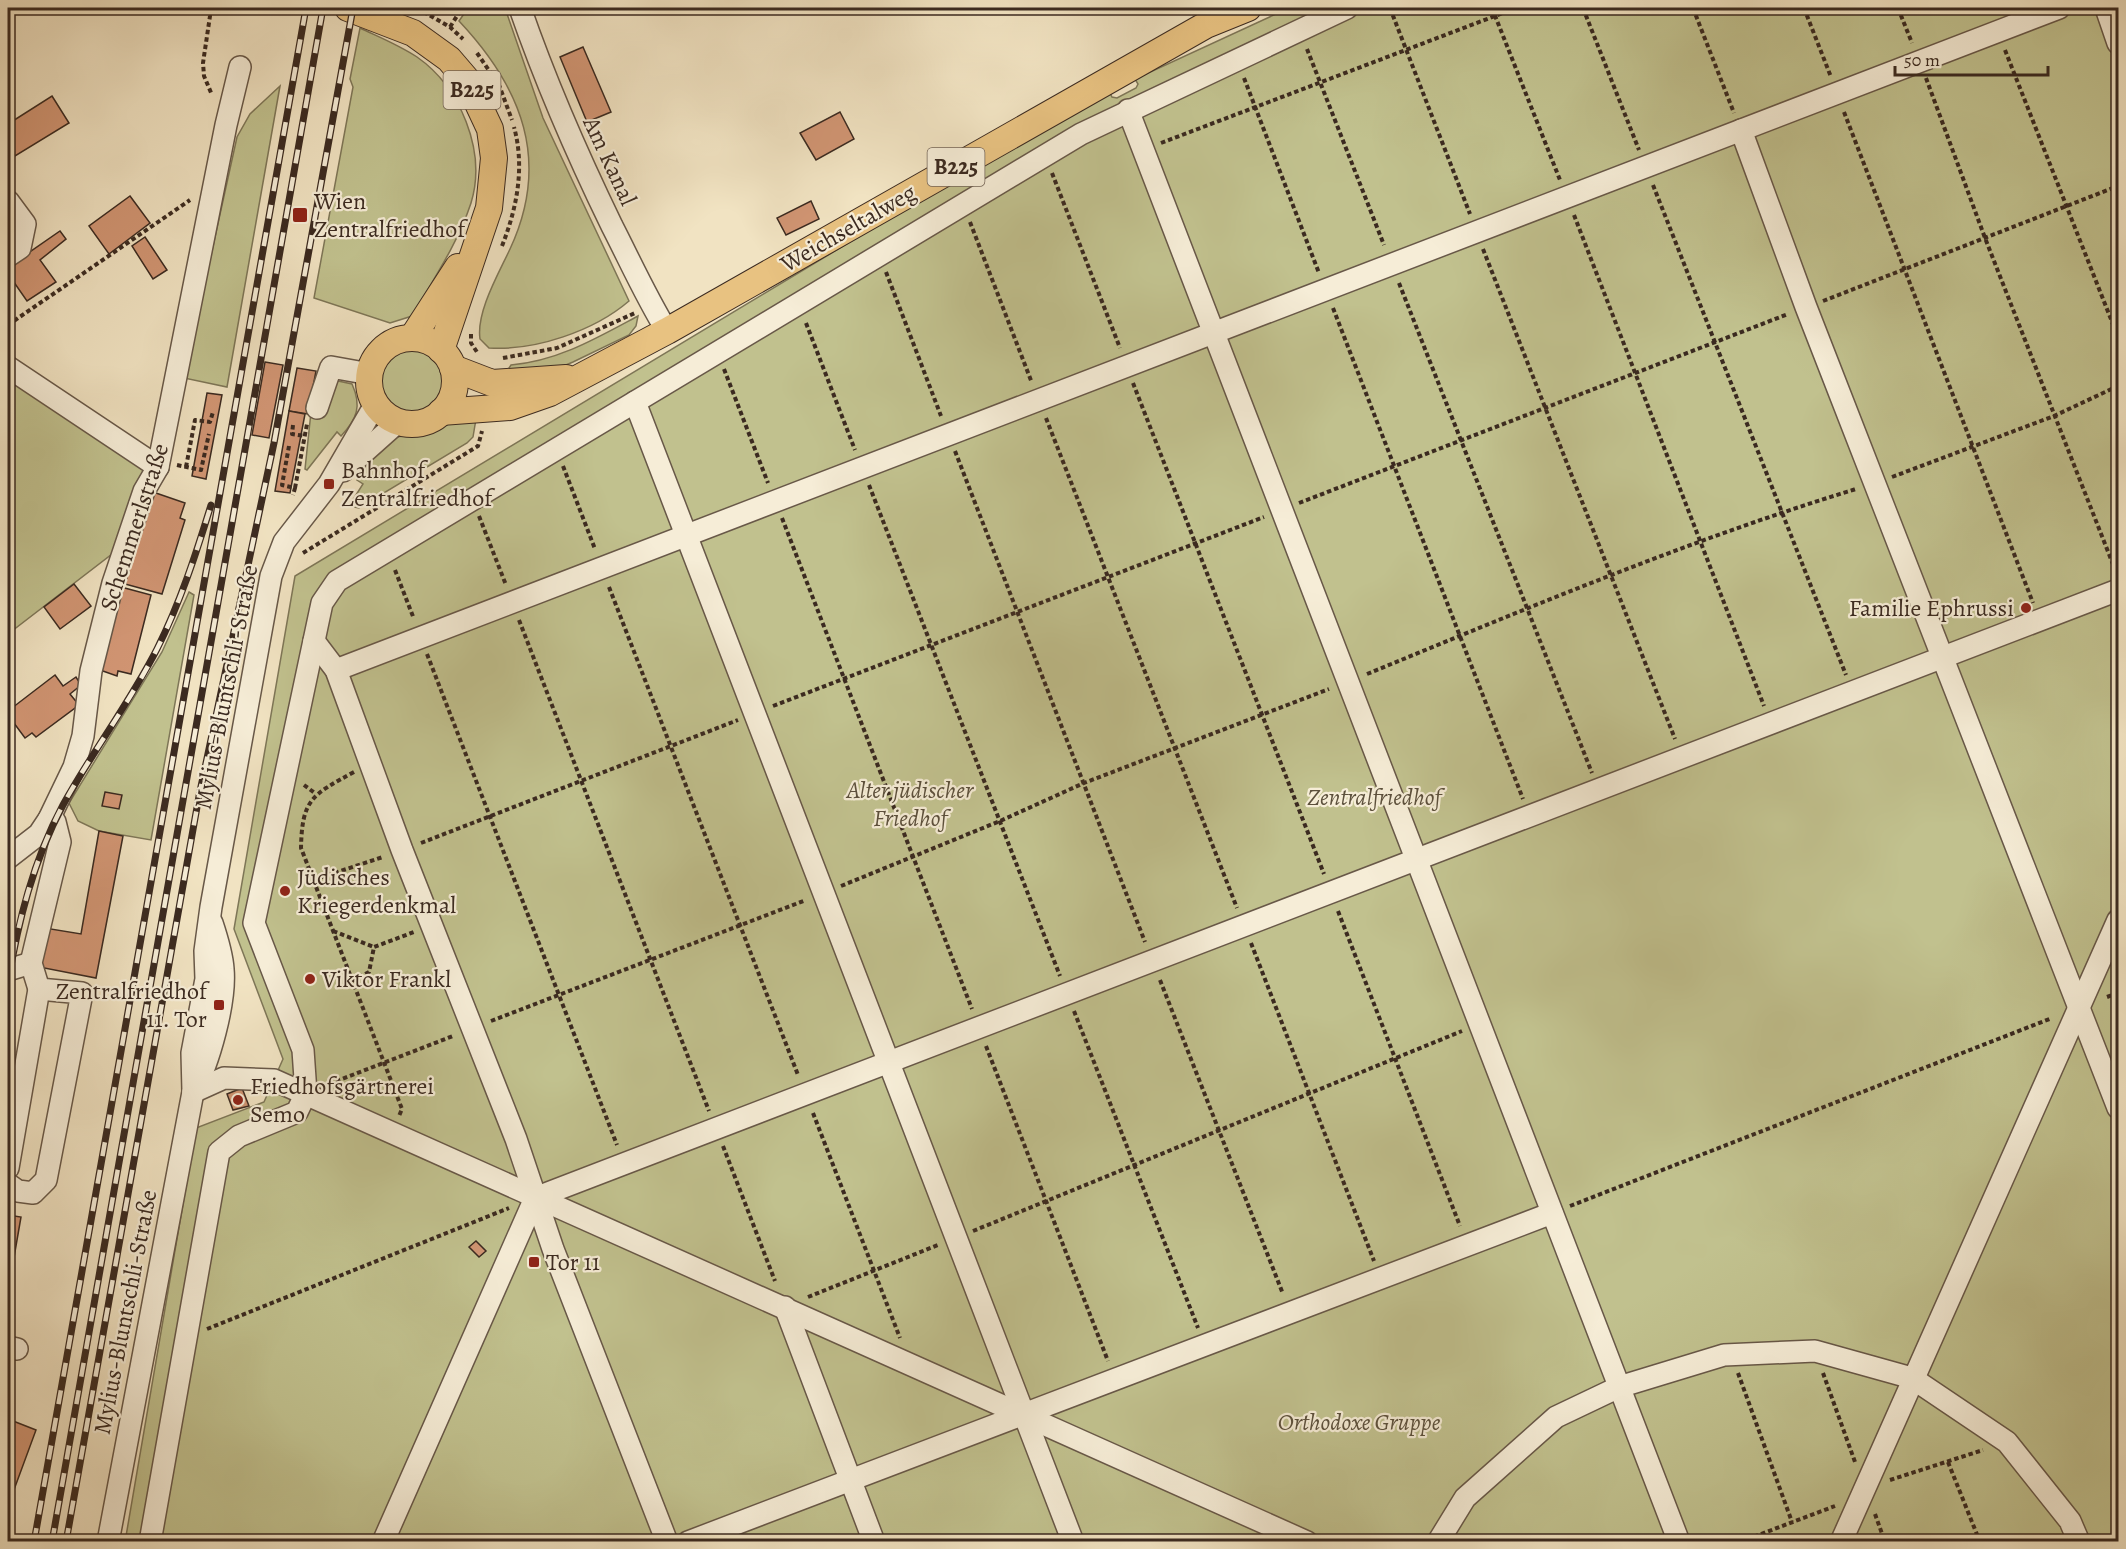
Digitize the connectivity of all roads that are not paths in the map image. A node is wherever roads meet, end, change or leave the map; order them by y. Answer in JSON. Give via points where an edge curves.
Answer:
{"nodes":[{"id":1,"x":348,"y":8,"type":"edge"},
{"id":2,"x":520,"y":8,"type":"edge"},
{"id":3,"x":1248,"y":8,"type":"edge"},
{"id":4,"x":1347,"y":8,"type":"edge"},
{"id":5,"x":2059,"y":8,"type":"edge"},
{"id":6,"x":2106,"y":8,"type":"edge"},
{"id":7,"x":2118,"y":44,"type":"edge"},
{"id":8,"x":240,"y":67,"type":"dead end"},
{"id":9,"x":1128,"y":110,"type":"junction"},
{"id":10,"x":1741,"y":130,"type":"junction"},
{"id":11,"x":8,"y":201,"type":"edge"},
{"id":12,"x":478,"y":236,"type":"junction"},
{"id":13,"x":8,"y":256,"type":"edge"},
{"id":14,"x":667,"y":331,"type":"junction"},
{"id":15,"x":1214,"y":333,"type":"junction"},
{"id":16,"x":412,"y":338,"type":"junction"},
{"id":17,"x":447,"y":359,"type":"junction"},
{"id":18,"x":8,"y":367,"type":"edge"},
{"id":19,"x":370,"y":374,"type":"junction"},
{"id":20,"x":575,"y":377,"type":"junction"},
{"id":21,"x":634,"y":402,"type":"junction"},
{"id":22,"x":376,"y":403,"type":"junction"},
{"id":23,"x":317,"y":408,"type":"road end"},
{"id":24,"x":441,"y":412,"type":"junction"},
{"id":25,"x":399,"y":422,"type":"junction"},
{"id":26,"x":158,"y":467,"type":"junction"},
{"id":27,"x":329,"y":484,"type":"junction"},
{"id":28,"x":686,"y":536,"type":"junction"},
{"id":29,"x":2118,"y":590,"type":"edge"},
{"id":30,"x":314,"y":641,"type":"junction"},
{"id":31,"x":1944,"y":657,"type":"junction"},
{"id":32,"x":336,"y":670,"type":"junction"},
{"id":33,"x":50,"y":819,"type":"junction"},
{"id":34,"x":8,"y":858,"type":"edge"},
{"id":35,"x":1418,"y":860,"type":"junction"},
{"id":36,"x":2118,"y":920,"type":"edge"},
{"id":37,"x":31,"y":963,"type":"junction"},
{"id":38,"x":8,"y":970,"type":"edge"},
{"id":39,"x":39,"y":989,"type":"junction"},
{"id":40,"x":2079,"y":1008,"type":"junction"},
{"id":41,"x":890,"y":1063,"type":"junction"},
{"id":42,"x":193,"y":1092,"type":"junction"},
{"id":43,"x":306,"y":1092,"type":"junction"},
{"id":44,"x":2118,"y":1108,"type":"edge"},
{"id":45,"x":8,"y":1168,"type":"edge"},
{"id":46,"x":8,"y":1184,"type":"edge"},
{"id":47,"x":535,"y":1198,"type":"junction"},
{"id":48,"x":1552,"y":1213,"type":"junction"},
{"id":49,"x":513,"y":1247,"type":"junction"},
{"id":50,"x":553,"y":1249,"type":"junction"},
{"id":51,"x":785,"y":1307,"type":"junction"},
{"id":52,"x":1912,"y":1378,"type":"junction"},
{"id":53,"x":1619,"y":1388,"type":"junction"},
{"id":54,"x":1025,"y":1414,"type":"junction"},
{"id":55,"x":851,"y":1481,"type":"junction"},
{"id":56,"x":108,"y":1542,"type":"edge"},
{"id":57,"x":150,"y":1542,"type":"edge"},
{"id":58,"x":383,"y":1542,"type":"edge"},
{"id":59,"x":667,"y":1542,"type":"edge"},
{"id":60,"x":688,"y":1542,"type":"edge"},
{"id":61,"x":874,"y":1542,"type":"edge"},
{"id":62,"x":1073,"y":1542,"type":"edge"},
{"id":63,"x":1307,"y":1542,"type":"edge"},
{"id":64,"x":1438,"y":1542,"type":"edge"},
{"id":65,"x":1679,"y":1542,"type":"edge"},
{"id":66,"x":1841,"y":1542,"type":"edge"},
{"id":67,"x":2079,"y":1542,"type":"edge"}],
"edges":[{"from":1,"to":12,"type":"main road","number":"B225","via":[[429,43],[449,59],[471,88],[490,129],[494,158],[489,208]]},
{"from":2,"to":14,"type":"street","name":"Am Kanal","via":[[542,74],[588,177]]},
{"from":3,"to":14,"type":"main road","name":"Weichseltalweg","number":"B225","via":[[1206,25]]},
{"from":4,"to":9,"type":"street"},
{"from":5,"to":10,"type":"street"},
{"from":6,"to":7,"type":"street"},
{"from":8,"to":26,"type":"street","name":"Schemmerlstraße"},
{"from":9,"to":15,"type":"street"},
{"from":9,"to":21,"type":"street","via":[[1045,155]]},
{"from":10,"to":15,"type":"street"},
{"from":10,"to":31,"type":"street"},
{"from":11,"to":13,"type":"street","via":[[25,224],[20,248]]},
{"from":12,"to":16,"type":"main road","number":"B225"},
{"from":12,"to":17,"type":"main road","number":"B225"},
{"from":14,"to":20,"type":"main road","name":"Weichseltalweg","number":"B225"},
{"from":15,"to":28,"type":"street"},
{"from":15,"to":35,"type":"street"},
{"from":16,"to":17,"type":"main road","name":"Weichseltalweg","number":"B225","via":[[422,339]]},
{"from":16,"to":19,"type":"main road","via":[[380,352]]},
{"from":17,"to":20,"type":"main road","name":"Weichseltalweg","number":"B225","via":[[492,383]]},
{"from":17,"to":24,"type":"main road","number":"B225","via":[[453,391]]},
{"from":18,"to":26,"type":"street"},
{"from":19,"to":22,"type":"main road","via":[[369,384]]},
{"from":19,"to":23,"type":"street","via":[[331,367]]},
{"from":20,"to":24,"type":"main road","name":"Weichseltalweg","number":"B225","via":[[532,401],[487,410]]},
{"from":21,"to":28,"type":"street"},
{"from":21,"to":30,"type":"street","via":[[337,581],[322,603]]},
{"from":22,"to":25,"type":"main road"},
{"from":22,"to":27,"type":"street","name":"Mylius-Bluntschli-Straße"},
{"from":24,"to":25,"type":"main road","name":"Weichseltalweg","number":"B225","via":[[429,420]]},
{"from":25,"to":27,"type":"street","name":"Mylius-Bluntschli-Straße"},
{"from":26,"to":33,"type":"street","name":"Schemmerlstraße","via":[[144,491],[125,544],[91,671],[79,750]]},
{"from":27,"to":42,"type":"street","name":"Mylius-Bluntschli-Straße","via":[[284,542],[275,563],[210,915],[222,961],[223,982],[210,1052]]},
{"from":28,"to":32,"type":"street"},
{"from":28,"to":41,"type":"street"},
{"from":29,"to":31,"type":"street"},
{"from":30,"to":32,"type":"street"},
{"from":30,"to":43,"type":"street","via":[[254,923],[303,1050]]},
{"from":31,"to":35,"type":"street"},
{"from":31,"to":40,"type":"street"},
{"from":32,"to":47,"type":"street","via":[[516,1139]]},
{"from":33,"to":34,"type":"street","name":"Schemmerlstraße","via":[[39,834]]},
{"from":33,"to":37,"type":"street","via":[[55,822],[60,842]]},
{"from":35,"to":41,"type":"street"},
{"from":35,"to":48,"type":"street"},
{"from":36,"to":40,"type":"street"},
{"from":37,"to":38,"type":"street"},
{"from":37,"to":39,"type":"street"},
{"from":39,"to":45,"type":"street"},
{"from":39,"to":46,"type":"street","via":[[82,993],[46,1180],[33,1193],[18,1191]]},
{"from":40,"to":44,"type":"street"},
{"from":40,"to":52,"type":"street"},
{"from":41,"to":47,"type":"street"},
{"from":41,"to":54,"type":"street"},
{"from":42,"to":43,"type":"street","via":[[224,1078],[274,1080]]},
{"from":42,"to":56,"type":"street","name":"Mylius-Bluntschli-Straße"},
{"from":43,"to":47,"type":"street"},
{"from":43,"to":57,"type":"street","via":[[297,1112],[239,1136],[219,1152]]},
{"from":47,"to":49,"type":"street"},
{"from":47,"to":50,"type":"street"},
{"from":47,"to":51,"type":"street"},
{"from":48,"to":53,"type":"street"},
{"from":48,"to":54,"type":"street"},
{"from":49,"to":50,"type":"street"},
{"from":49,"to":58,"type":"street"},
{"from":50,"to":59,"type":"street"},
{"from":51,"to":54,"type":"street"},
{"from":51,"to":55,"type":"street"},
{"from":52,"to":53,"type":"street","via":[[1815,1351],[1731,1356]]},
{"from":52,"to":66,"type":"street"},
{"from":52,"to":67,"type":"street","via":[[2007,1442],[2070,1521]]},
{"from":53,"to":64,"type":"street","via":[[1556,1417],[1465,1498]]},
{"from":53,"to":65,"type":"street"},
{"from":54,"to":55,"type":"street"},
{"from":54,"to":62,"type":"street"},
{"from":54,"to":63,"type":"street"},
{"from":55,"to":60,"type":"street"},
{"from":55,"to":61,"type":"street"}]}
